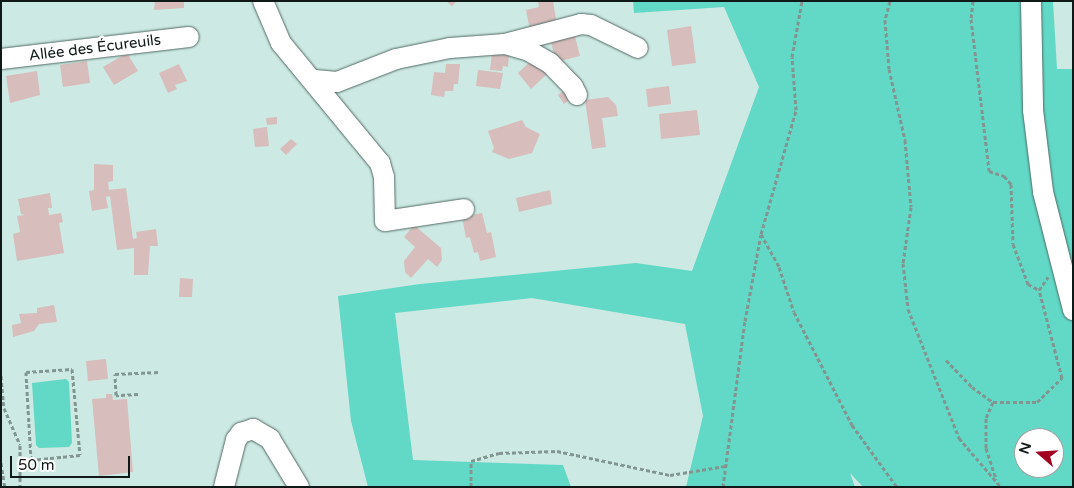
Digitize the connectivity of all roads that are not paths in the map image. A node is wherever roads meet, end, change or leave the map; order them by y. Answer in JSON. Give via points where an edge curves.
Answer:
{"nodes":[{"id":1,"x":263,"y":1,"type":"edge"},
{"id":2,"x":1031,"y":1,"type":"edge"},
{"id":3,"x":189,"y":36,"type":"dead end"},
{"id":4,"x":505,"y":44,"type":"junction"},
{"id":5,"x":638,"y":48,"type":"dead end"},
{"id":6,"x":1,"y":59,"type":"edge"},
{"id":7,"x":315,"y":80,"type":"junction"},
{"id":8,"x":576,"y":95,"type":"dead end"},
{"id":9,"x":464,"y":209,"type":"dead end"},
{"id":10,"x":1073,"y":310,"type":"edge"},
{"id":11,"x":224,"y":487,"type":"edge"},
{"id":12,"x":298,"y":487,"type":"edge"}],
"edges":[{"from":1,"to":7,"type":"street","via":[[281,43],[300,68]]},
{"from":2,"to":10,"type":"street","via":[[1033,110],[1044,192]]},
{"from":3,"to":6,"type":"street","name":"Allée des Écureuils"},
{"from":4,"to":5,"type":"street","via":[[581,24],[591,25]]},
{"from":4,"to":7,"type":"street","via":[[450,48],[396,59],[337,82]]},
{"from":4,"to":8,"type":"street","via":[[529,51],[550,63],[574,87]]},
{"from":7,"to":9,"type":"street","via":[[380,163],[384,177],[385,221]]},
{"from":11,"to":12,"type":"street","via":[[236,440],[241,433],[253,429],[270,439]]}]}
